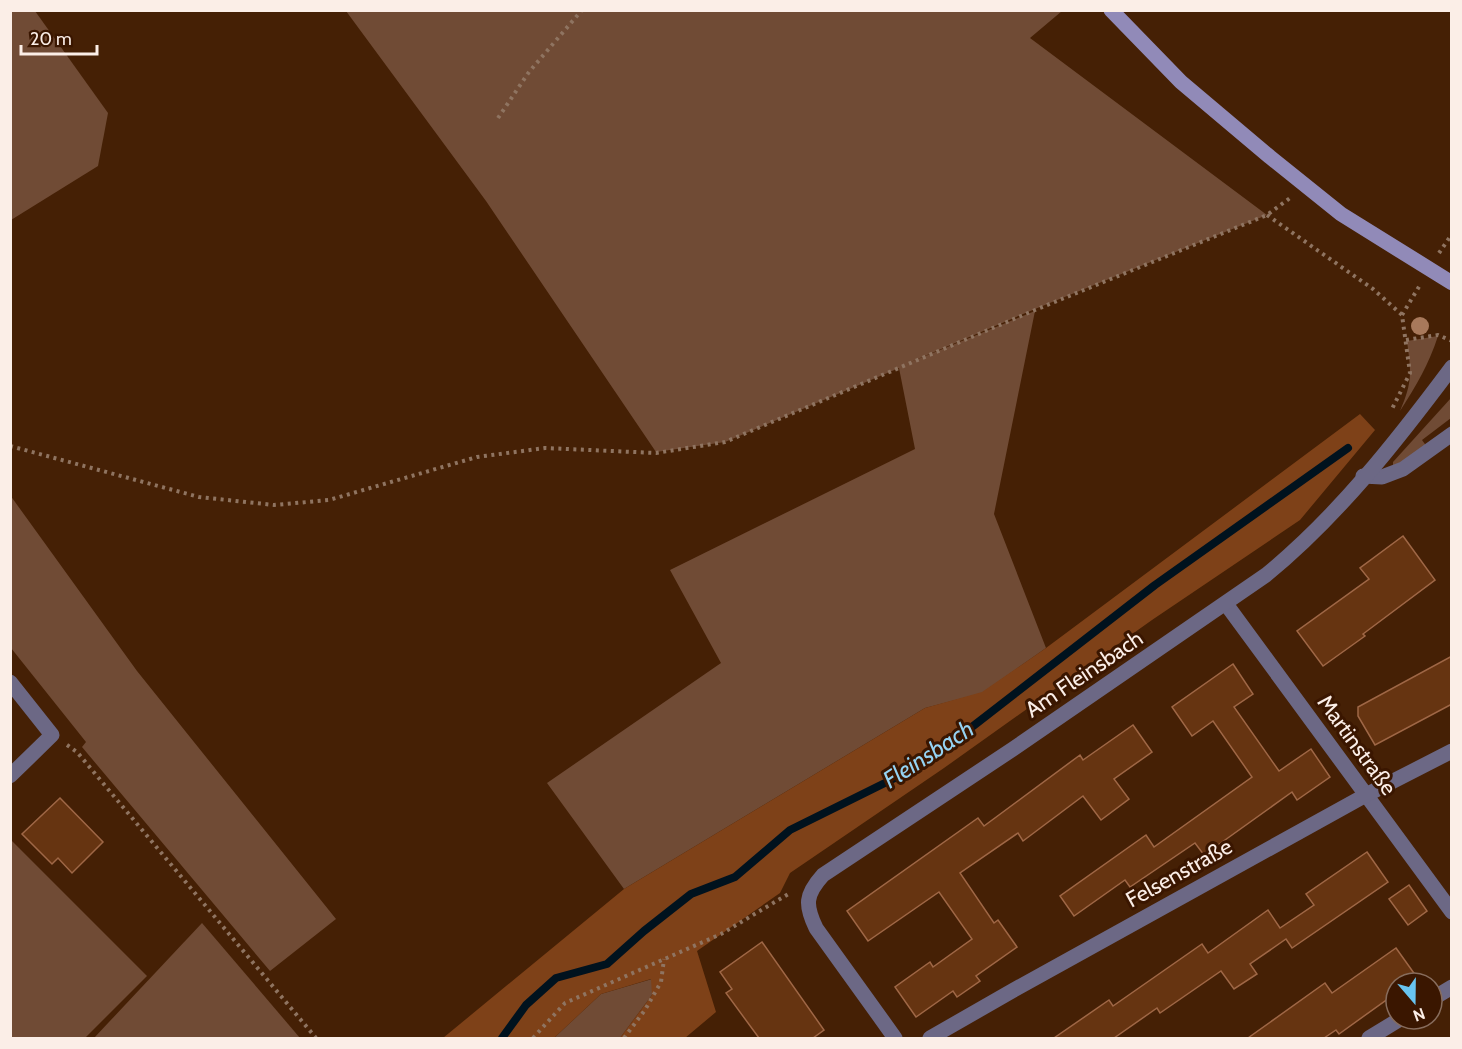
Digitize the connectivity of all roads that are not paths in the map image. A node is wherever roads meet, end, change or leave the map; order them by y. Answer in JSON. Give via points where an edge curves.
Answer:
{"nodes":[{"id":1,"x":1111,"y":10,"type":"edge"},
{"id":2,"x":1452,"y":283,"type":"edge"},
{"id":3,"x":1452,"y":367,"type":"edge"},
{"id":4,"x":1452,"y":434,"type":"edge"},
{"id":5,"x":1363,"y":477,"type":"junction"},
{"id":6,"x":1226,"y":604,"type":"junction"},
{"id":7,"x":10,"y":682,"type":"edge"},
{"id":8,"x":1452,"y":751,"type":"edge"},
{"id":9,"x":10,"y":776,"type":"edge"},
{"id":10,"x":1366,"y":795,"type":"junction"},
{"id":11,"x":1452,"y":912,"type":"edge"},
{"id":12,"x":1384,"y":1029,"type":"edge"},
{"id":13,"x":895,"y":1038,"type":"edge"},
{"id":14,"x":930,"y":1038,"type":"edge"},
{"id":15,"x":1369,"y":1038,"type":"edge"}],
"edges":[{"from":1,"to":2,"type":"street","via":[[1181,82],[1306,186],[1341,214]]},
{"from":3,"to":5,"type":"street","name":"Am Fleinsbach"},
{"from":4,"to":5,"type":"street","via":[[1404,469],[1382,477]]},
{"from":5,"to":6,"type":"street","name":"Am Fleinsbach","via":[[1300,547]]},
{"from":6,"to":10,"type":"street","name":"Martinstraße"},
{"from":6,"to":13,"type":"street","name":"Am Fleinsbach","via":[[823,875],[811,888],[808,903],[816,928]]},
{"from":7,"to":9,"type":"street","via":[[52,735]]},
{"from":8,"to":10,"type":"street","name":"Felsenstraße"},
{"from":10,"to":11,"type":"street","name":"Martinstraße"},
{"from":10,"to":14,"type":"street","name":"Felsenstraße"},
{"from":12,"to":15,"type":"street"}]}
